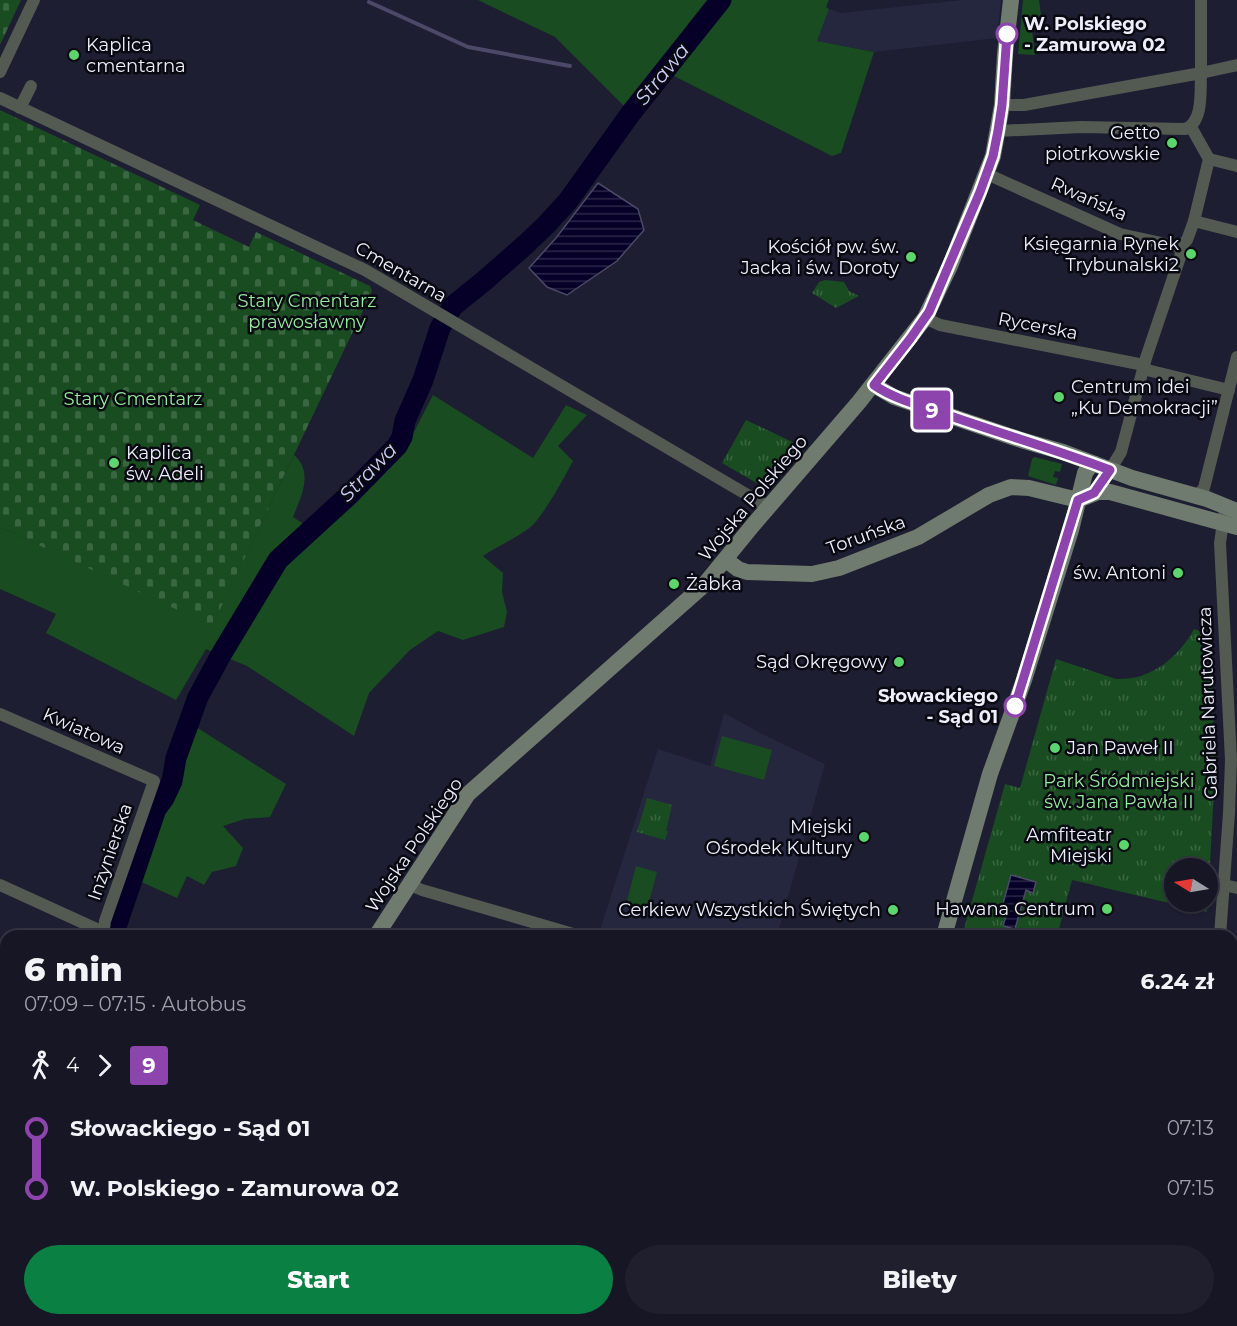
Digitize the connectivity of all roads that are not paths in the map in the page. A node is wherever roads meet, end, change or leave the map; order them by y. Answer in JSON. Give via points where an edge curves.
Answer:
{"nodes":[{"id":1,"x":34,"y":0,"type":"edge"},
{"id":2,"x":1011,"y":0,"type":"edge"},
{"id":3,"x":1201,"y":0,"type":"edge"},
{"id":4,"x":1237,"y":65,"type":"edge"},
{"id":5,"x":0,"y":72,"type":"edge"},
{"id":6,"x":1201,"y":73,"type":"junction"},
{"id":7,"x":31,"y":86,"type":"dead end"},
{"id":8,"x":0,"y":98,"type":"edge"},
{"id":9,"x":1002,"y":105,"type":"junction"},
{"id":10,"x":20,"y":108,"type":"junction"},
{"id":11,"x":1191,"y":127,"type":"junction"},
{"id":12,"x":998,"y":131,"type":"junction"},
{"id":13,"x":1209,"y":159,"type":"junction"},
{"id":14,"x":1237,"y":166,"type":"edge"},
{"id":15,"x":987,"y":174,"type":"junction"},
{"id":16,"x":1194,"y":222,"type":"junction"},
{"id":17,"x":1237,"y":232,"type":"edge"},
{"id":18,"x":1180,"y":247,"type":"junction"},
{"id":19,"x":926,"y":318,"type":"junction"},
{"id":20,"x":1237,"y":357,"type":"edge"},
{"id":21,"x":1144,"y":367,"type":"junction"},
{"id":22,"x":874,"y":385,"type":"junction"},
{"id":23,"x":1232,"y":389,"type":"edge"},
{"id":24,"x":1102,"y":467,"type":"junction"},
{"id":25,"x":1094,"y":493,"type":"junction"},
{"id":26,"x":1197,"y":496,"type":"junction"},
{"id":27,"x":1078,"y":500,"type":"junction"},
{"id":28,"x":768,"y":507,"type":"junction"},
{"id":29,"x":1232,"y":509,"type":"edge"},
{"id":30,"x":1230,"y":525,"type":"edge"},
{"id":31,"x":726,"y":560,"type":"junction"},
{"id":32,"x":0,"y":714,"type":"edge"},
{"id":33,"x":154,"y":781,"type":"joint"},
{"id":34,"x":412,"y":881,"type":"junction"},
{"id":35,"x":0,"y":885,"type":"edge"},
{"id":36,"x":1224,"y":885,"type":"junction"},
{"id":37,"x":1237,"y":888,"type":"edge"},
{"id":38,"x":96,"y":930,"type":"edge"},
{"id":39,"x":108,"y":930,"type":"edge"},
{"id":40,"x":380,"y":930,"type":"edge"},
{"id":41,"x":559,"y":930,"type":"edge"},
{"id":42,"x":946,"y":930,"type":"edge"},
{"id":43,"x":1220,"y":930,"type":"edge"}],
"edges":[{"from":1,"to":5,"type":"street"},
{"from":2,"to":9,"type":"street","name":"Wojska Polskiego"},
{"from":3,"to":6,"type":"street"},
{"from":4,"to":6,"type":"street"},
{"from":6,"to":9,"type":"street","via":[[1024,105]]},
{"from":6,"to":11,"type":"street","via":[[1197,115]]},
{"from":7,"to":10,"type":"street"},
{"from":8,"to":10,"type":"street","name":"Cmentarna"},
{"from":9,"to":12,"type":"street","name":"Wojska Polskiego"},
{"from":10,"to":28,"type":"street","name":"Cmentarna","via":[[340,257]]},
{"from":11,"to":12,"type":"street"},
{"from":11,"to":13,"type":"street"},
{"from":12,"to":15,"type":"street","name":"Wojska Polskiego"},
{"from":13,"to":14,"type":"street"},
{"from":13,"to":16,"type":"street"},
{"from":15,"to":18,"type":"street","name":"Rwańska","via":[[1120,234]]},
{"from":15,"to":19,"type":"street","name":"Wojska Polskiego"},
{"from":16,"to":17,"type":"street"},
{"from":16,"to":18,"type":"street"},
{"from":18,"to":21,"type":"street"},
{"from":19,"to":21,"type":"street","name":"Rycerska","via":[[940,325]]},
{"from":19,"to":22,"type":"street","name":"Wojska Polskiego"},
{"from":20,"to":23,"type":"street"},
{"from":21,"to":23,"type":"street","name":"Rycerska"},
{"from":21,"to":24,"type":"street","via":[[1121,452]]},
{"from":22,"to":24,"type":"street","via":[[887,394]]},
{"from":22,"to":28,"type":"street","name":"Wojska Polskiego"},
{"from":23,"to":26,"type":"street","via":[[1204,488]]},
{"from":24,"to":25,"type":"street"},
{"from":24,"to":26,"type":"street"},
{"from":24,"to":27,"type":"street","via":[[1087,470]]},
{"from":25,"to":27,"type":"street"},
{"from":25,"to":30,"type":"street","via":[[1117,493]]},
{"from":26,"to":29,"type":"street"},
{"from":27,"to":31,"type":"street","name":"Toruńska","via":[[1011,487],[989,495],[918,537],[839,568],[812,574],[747,572]]},
{"from":27,"to":42,"type":"street","via":[[1024,680],[990,774]]},
{"from":28,"to":31,"type":"street","name":"Wojska Polskiego"},
{"from":29,"to":30,"type":"street","name":"Gabriela Narutowicza"},
{"from":30,"to":36,"type":"street","name":"Gabriela Narutowicza","via":[[1221,554],[1231,740]]},
{"from":31,"to":34,"type":"street","name":"Wojska Polskiego","via":[[687,602],[468,794]]},
{"from":32,"to":33,"type":"street","name":"Kwiatowa"},
{"from":33,"to":39,"type":"street","name":"Inżynierska","via":[[110,906]]},
{"from":34,"to":40,"type":"street","name":"Wojska Polskiego"},
{"from":34,"to":41,"type":"street","via":[[422,890]]},
{"from":35,"to":38,"type":"street"},
{"from":36,"to":37,"type":"street"},
{"from":36,"to":43,"type":"street","name":"Gabriela Narutowicza"}]}
